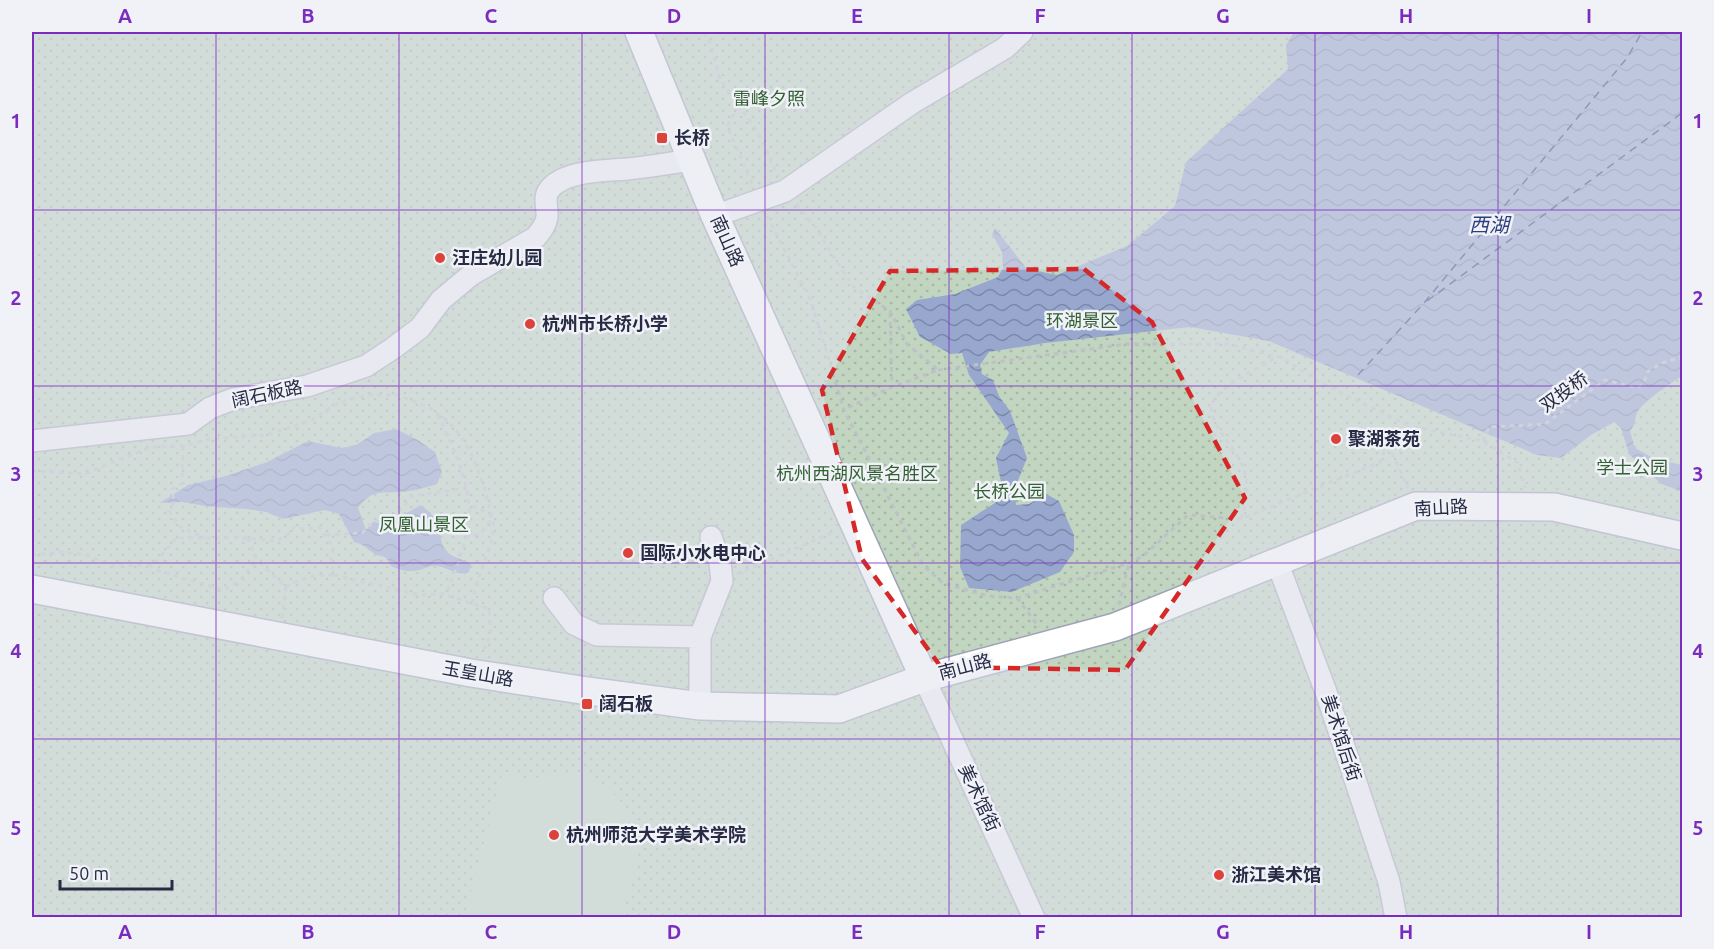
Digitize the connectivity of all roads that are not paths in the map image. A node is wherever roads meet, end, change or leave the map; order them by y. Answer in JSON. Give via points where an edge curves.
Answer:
{"nodes":[{"id":1,"x":639,"y":32,"type":"edge"},
{"id":2,"x":1022,"y":32,"type":"edge"},
{"id":3,"x":692,"y":160,"type":"junction"},
{"id":4,"x":715,"y":216,"type":"junction"},
{"id":5,"x":32,"y":441,"type":"edge"},
{"id":6,"x":1683,"y":536,"type":"edge"},
{"id":7,"x":711,"y":537,"type":"dead end"},
{"id":8,"x":1277,"y":562,"type":"junction"},
{"id":9,"x":32,"y":589,"type":"edge"},
{"id":10,"x":554,"y":598,"type":"dead end"},
{"id":11,"x":700,"y":637,"type":"junction"},
{"id":12,"x":924,"y":678,"type":"junction"},
{"id":13,"x":700,"y":706,"type":"junction"},
{"id":14,"x":1034,"y":918,"type":"edge"},
{"id":15,"x":1396,"y":918,"type":"edge"}],
"edges":[{"from":1,"to":3,"type":"main road","name":"南山路"},
{"from":2,"to":4,"type":"street","via":[[1005,48],[912,103],[785,191]]},
{"from":3,"to":4,"type":"main road","name":"南山路"},
{"from":3,"to":5,"type":"street","name":"阔石板路","via":[[593,171],[559,181],[548,190],[548,216],[536,237],[471,274],[441,300],[420,328],[366,366],[307,386],[233,399],[210,408],[188,424]]},
{"from":4,"to":12,"type":"main road","name":"南山路"},
{"from":6,"to":8,"type":"main road","name":"南山路","via":[[1554,507],[1416,506]]},
{"from":7,"to":11,"type":"street","via":[[722,581]]},
{"from":8,"to":12,"type":"main road","name":"南山路","via":[[1115,627]]},
{"from":8,"to":15,"type":"street","name":"美术馆后街","via":[[1326,692],[1389,882]]},
{"from":9,"to":13,"type":"main road","name":"玉皇山路","via":[[471,674]]},
{"from":10,"to":11,"type":"street","via":[[574,624],[597,635]]},
{"from":11,"to":13,"type":"street"},
{"from":12,"to":13,"type":"main road","name":"玉皇山路","via":[[839,709]]},
{"from":12,"to":14,"type":"street","name":"美术馆街"}]}
